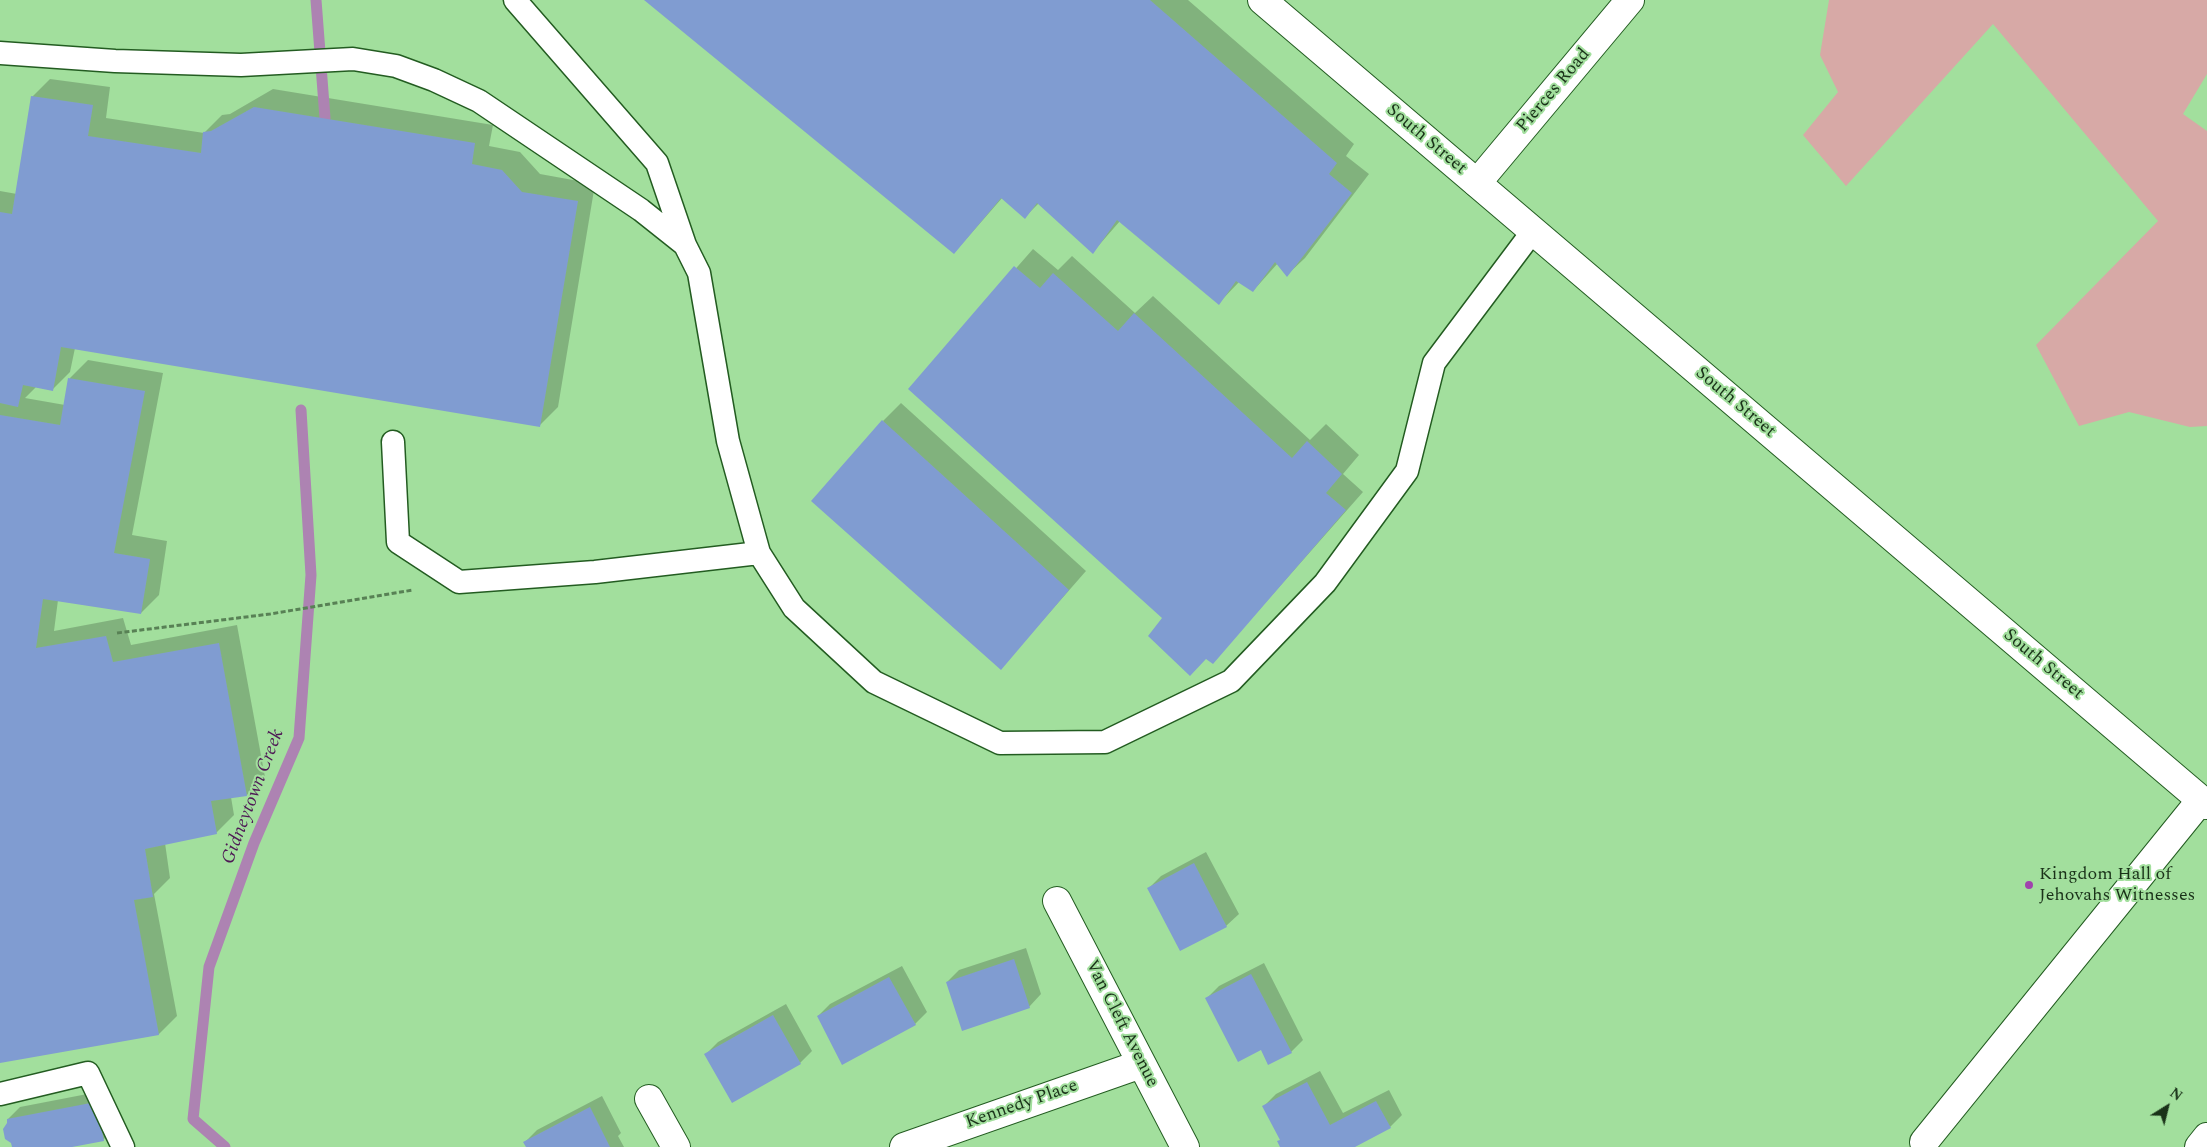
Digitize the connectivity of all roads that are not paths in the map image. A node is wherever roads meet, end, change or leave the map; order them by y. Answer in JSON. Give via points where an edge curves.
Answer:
{"nodes":[{"id":1,"x":515,"y":0,"type":"edge"},
{"id":2,"x":1262,"y":0,"type":"edge"},
{"id":3,"x":1630,"y":0,"type":"edge"},
{"id":4,"x":0,"y":53,"type":"edge"},
{"id":5,"x":1477,"y":183,"type":"junction"},
{"id":6,"x":1533,"y":230,"type":"junction"},
{"id":7,"x":685,"y":245,"type":"junction"},
{"id":8,"x":393,"y":442,"type":"dead end"},
{"id":9,"x":759,"y":553,"type":"junction"},
{"id":10,"x":2204,"y":803,"type":"edge"},
{"id":11,"x":1057,"y":901,"type":"dead end"},
{"id":12,"x":1141,"y":1064,"type":"junction"},
{"id":13,"x":0,"y":1094,"type":"edge"},
{"id":14,"x":649,"y":1099,"type":"dead end"},
{"id":15,"x":2207,"y":1137,"type":"edge"},
{"id":16,"x":1924,"y":1142,"type":"dead end"},
{"id":17,"x":123,"y":1147,"type":"edge"},
{"id":18,"x":676,"y":1147,"type":"edge"},
{"id":19,"x":904,"y":1147,"type":"edge"},
{"id":20,"x":1185,"y":1147,"type":"edge"},
{"id":21,"x":2199,"y":1147,"type":"edge"}],
"edges":[{"from":1,"to":7,"type":"lane","via":[[657,163]]},
{"from":2,"to":5,"type":"street","name":"South Street"},
{"from":3,"to":5,"type":"street","name":"Pierces Road"},
{"from":4,"to":7,"type":"lane","via":[[241,65],[347,59],[396,66],[479,101],[641,210]]},
{"from":5,"to":6,"type":"street","name":"South Street"},
{"from":6,"to":9,"type":"lane","via":[[1434,363],[1407,471],[1325,584],[1231,681],[1105,742],[1000,743],[874,682],[794,608]]},
{"from":6,"to":10,"type":"street","name":"South Street"},
{"from":7,"to":9,"type":"lane","via":[[699,273],[728,441]]},
{"from":8,"to":9,"type":"lane","via":[[398,542],[459,582],[595,572]]},
{"from":10,"to":16,"type":"street"},
{"from":11,"to":12,"type":"street","name":"Van Cleft Avenue"},
{"from":12,"to":19,"type":"street","name":"Kennedy Place"},
{"from":12,"to":20,"type":"street","name":"Van Cleft Avenue"},
{"from":13,"to":17,"type":"lane","via":[[88,1073]]},
{"from":14,"to":18,"type":"street"},
{"from":15,"to":21,"type":"street"}]}
